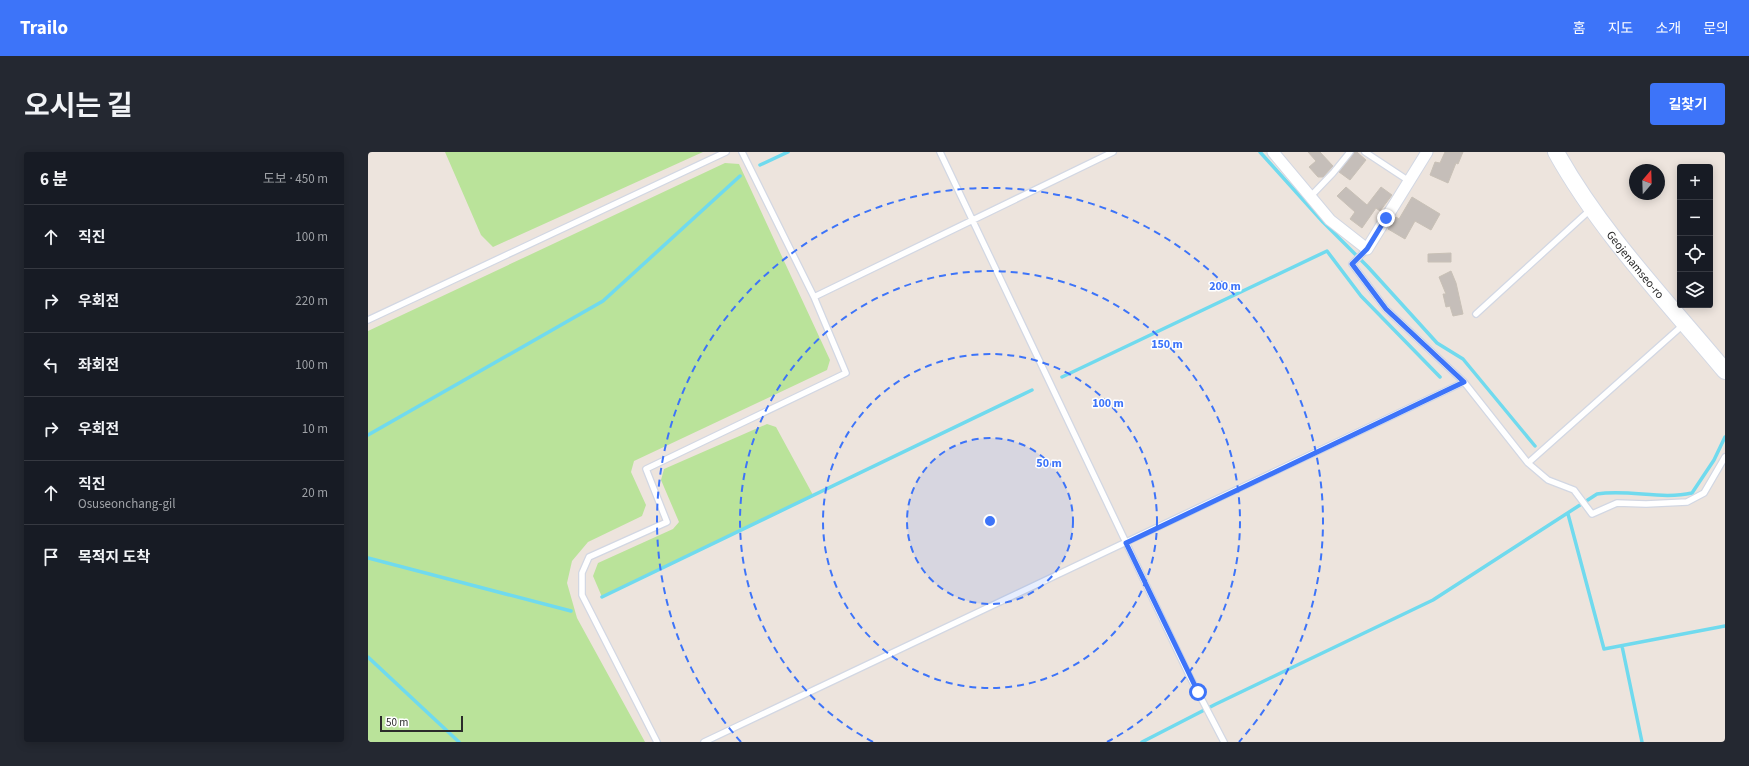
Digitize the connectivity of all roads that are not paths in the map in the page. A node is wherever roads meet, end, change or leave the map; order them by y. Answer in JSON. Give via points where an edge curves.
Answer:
{"nodes":[{"id":1,"x":726,"y":152,"type":"edge"},
{"id":2,"x":742,"y":152,"type":"edge"},
{"id":3,"x":940,"y":152,"type":"edge"},
{"id":4,"x":1113,"y":152,"type":"edge"},
{"id":5,"x":1273,"y":152,"type":"edge"},
{"id":6,"x":1350,"y":152,"type":"edge"},
{"id":7,"x":1366,"y":152,"type":"edge"},
{"id":8,"x":1427,"y":152,"type":"edge"},
{"id":9,"x":1556,"y":152,"type":"edge"},
{"id":10,"x":1409,"y":181,"type":"junction"},
{"id":11,"x":1310,"y":196,"type":"junction"},
{"id":12,"x":1592,"y":208,"type":"junction"},
{"id":13,"x":973,"y":220,"type":"junction"},
{"id":14,"x":1367,"y":249,"type":"junction"},
{"id":15,"x":814,"y":297,"type":"junction"},
{"id":16,"x":1476,"y":314,"type":"dead end"},
{"id":17,"x":368,"y":320,"type":"edge"},
{"id":18,"x":1685,"y":324,"type":"junction"},
{"id":19,"x":1724,"y":369,"type":"edge"},
{"id":20,"x":1464,"y":382,"type":"junction"},
{"id":21,"x":1725,"y":457,"type":"edge"},
{"id":22,"x":1528,"y":463,"type":"junction"},
{"id":23,"x":1126,"y":543,"type":"junction"},
{"id":24,"x":657,"y":742,"type":"edge"},
{"id":25,"x":704,"y":742,"type":"edge"},
{"id":26,"x":1224,"y":742,"type":"edge"}],
"edges":[{"from":1,"to":17,"type":"lane"},
{"from":2,"to":15,"type":"lane"},
{"from":3,"to":13,"type":"lane"},
{"from":4,"to":13,"type":"lane"},
{"from":5,"to":11,"type":"street"},
{"from":6,"to":11,"type":"lane","via":[[1333,174]]},
{"from":7,"to":10,"type":"lane"},
{"from":8,"to":10,"type":"street"},
{"from":9,"to":12,"type":"main road","name":"Geojenamseo-ro","via":[[1571,180]]},
{"from":10,"to":14,"type":"street"},
{"from":11,"to":14,"type":"street","via":[[1330,220]]},
{"from":12,"to":16,"type":"lane"},
{"from":12,"to":18,"type":"main road","name":"Geojenamseo-ro","via":[[1621,249]]},
{"from":13,"to":15,"type":"lane"},
{"from":13,"to":23,"type":"lane"},
{"from":14,"to":20,"type":"lane","via":[[1352,264],[1386,309]]},
{"from":15,"to":24,"type":"lane","via":[[846,373],[646,469],[668,522],[589,557],[582,572],[582,595]]},
{"from":18,"to":19,"type":"main road","name":"Geojenamseo-ro"},
{"from":18,"to":22,"type":"lane"},
{"from":20,"to":22,"type":"lane"},
{"from":20,"to":23,"type":"lane"},
{"from":21,"to":22,"type":"lane","via":[[1704,493],[1687,502],[1618,502],[1592,514],[1574,490],[1548,480]]},
{"from":23,"to":25,"type":"lane"},
{"from":23,"to":26,"type":"lane"}]}
